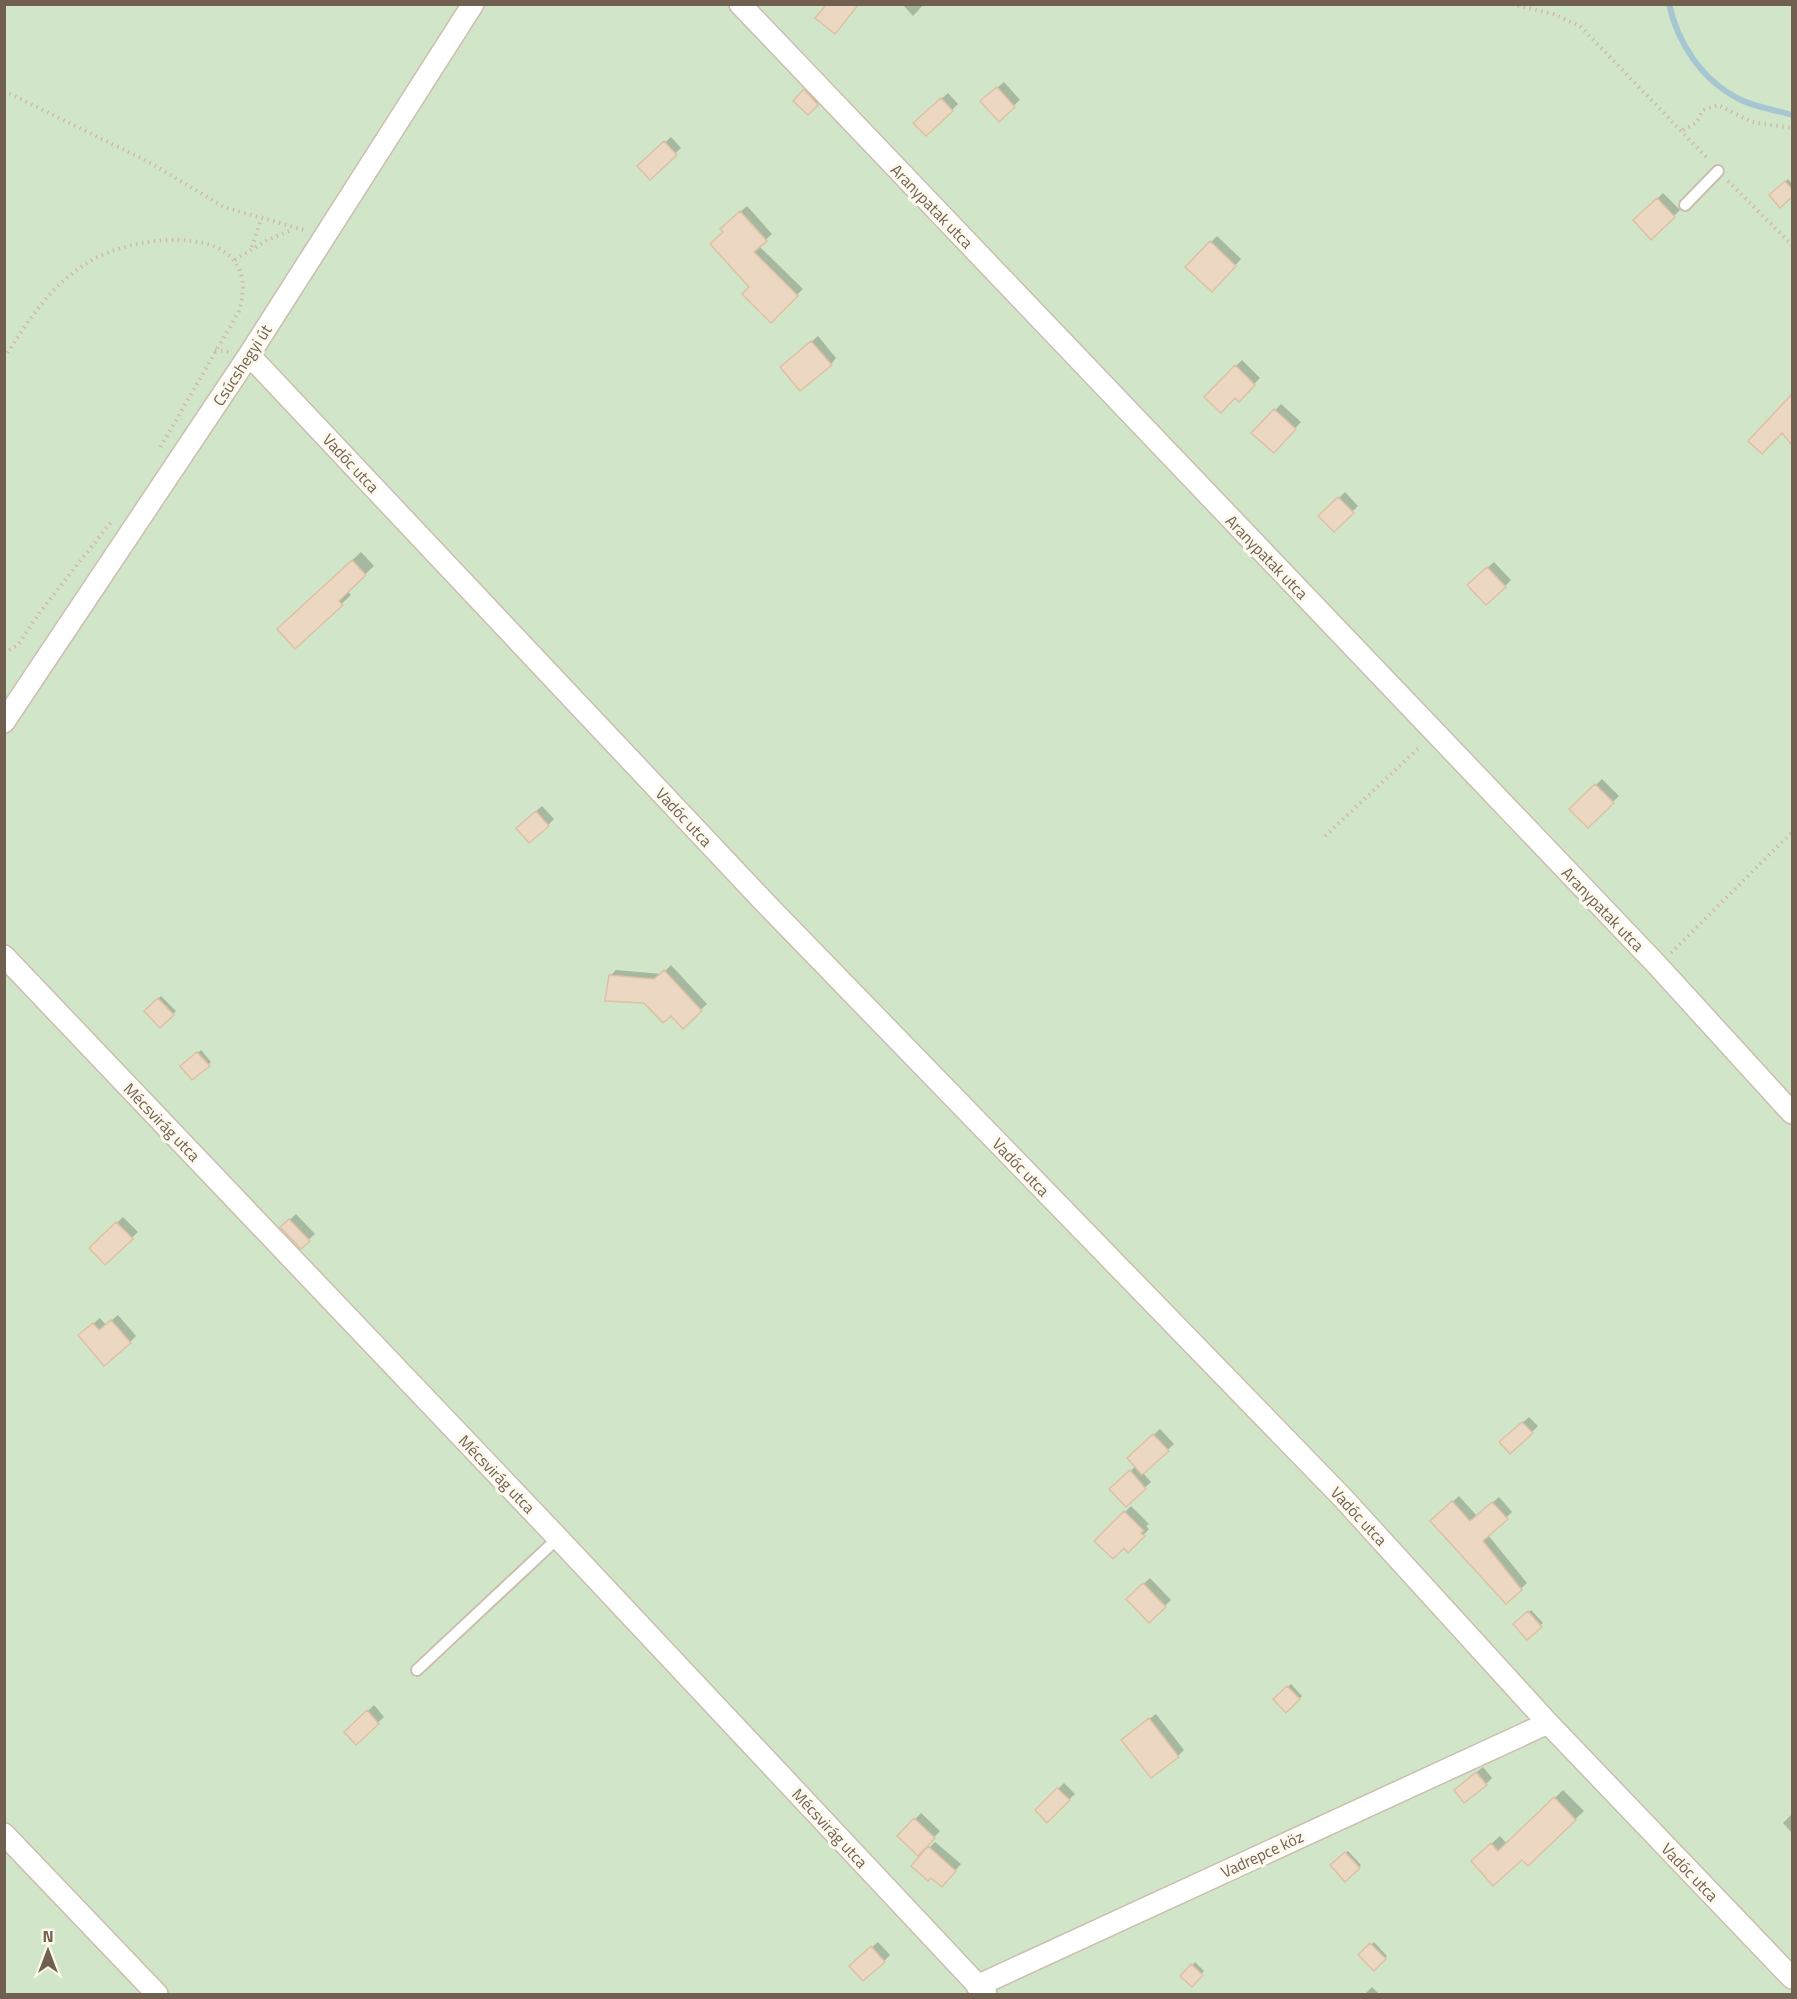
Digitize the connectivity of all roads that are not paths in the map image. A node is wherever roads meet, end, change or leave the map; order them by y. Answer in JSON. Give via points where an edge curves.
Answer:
{"nodes":[{"id":1,"x":473,"y":4,"type":"edge"},
{"id":2,"x":740,"y":4,"type":"edge"},
{"id":3,"x":1718,"y":171,"type":"road end"},
{"id":4,"x":1684,"y":205,"type":"dead end"},
{"id":5,"x":249,"y":355,"type":"junction"},
{"id":6,"x":4,"y":722,"type":"edge"},
{"id":7,"x":4,"y":956,"type":"edge"},
{"id":8,"x":1792,"y":1113,"type":"edge"},
{"id":9,"x":558,"y":1538,"type":"junction"},
{"id":10,"x":417,"y":1670,"type":"dead end"},
{"id":11,"x":1548,"y":1723,"type":"junction"},
{"id":12,"x":4,"y":1834,"type":"edge"},
{"id":13,"x":1792,"y":1978,"type":"edge"},
{"id":14,"x":981,"y":1990,"type":"edge"},
{"id":15,"x":157,"y":1995,"type":"edge"}],
"edges":[{"from":1,"to":5,"type":"street","name":"Csúcshegyi út"},
{"from":2,"to":8,"type":"street","name":"Aranypatak utca","via":[[1658,966]]},
{"from":3,"to":4,"type":"lane"},
{"from":5,"to":6,"type":"street","name":"Csúcshegyi út"},
{"from":5,"to":11,"type":"street","name":"Vadóc utca","via":[[769,907],[1342,1497]]},
{"from":7,"to":9,"type":"street","name":"Mécsvirág utca"},
{"from":9,"to":10,"type":"lane"},
{"from":9,"to":14,"type":"street","name":"Mécsvirág utca"},
{"from":11,"to":13,"type":"street","name":"Vadóc utca"},
{"from":11,"to":14,"type":"street","name":"Vadrepce köz"},
{"from":12,"to":15,"type":"street"}]}
